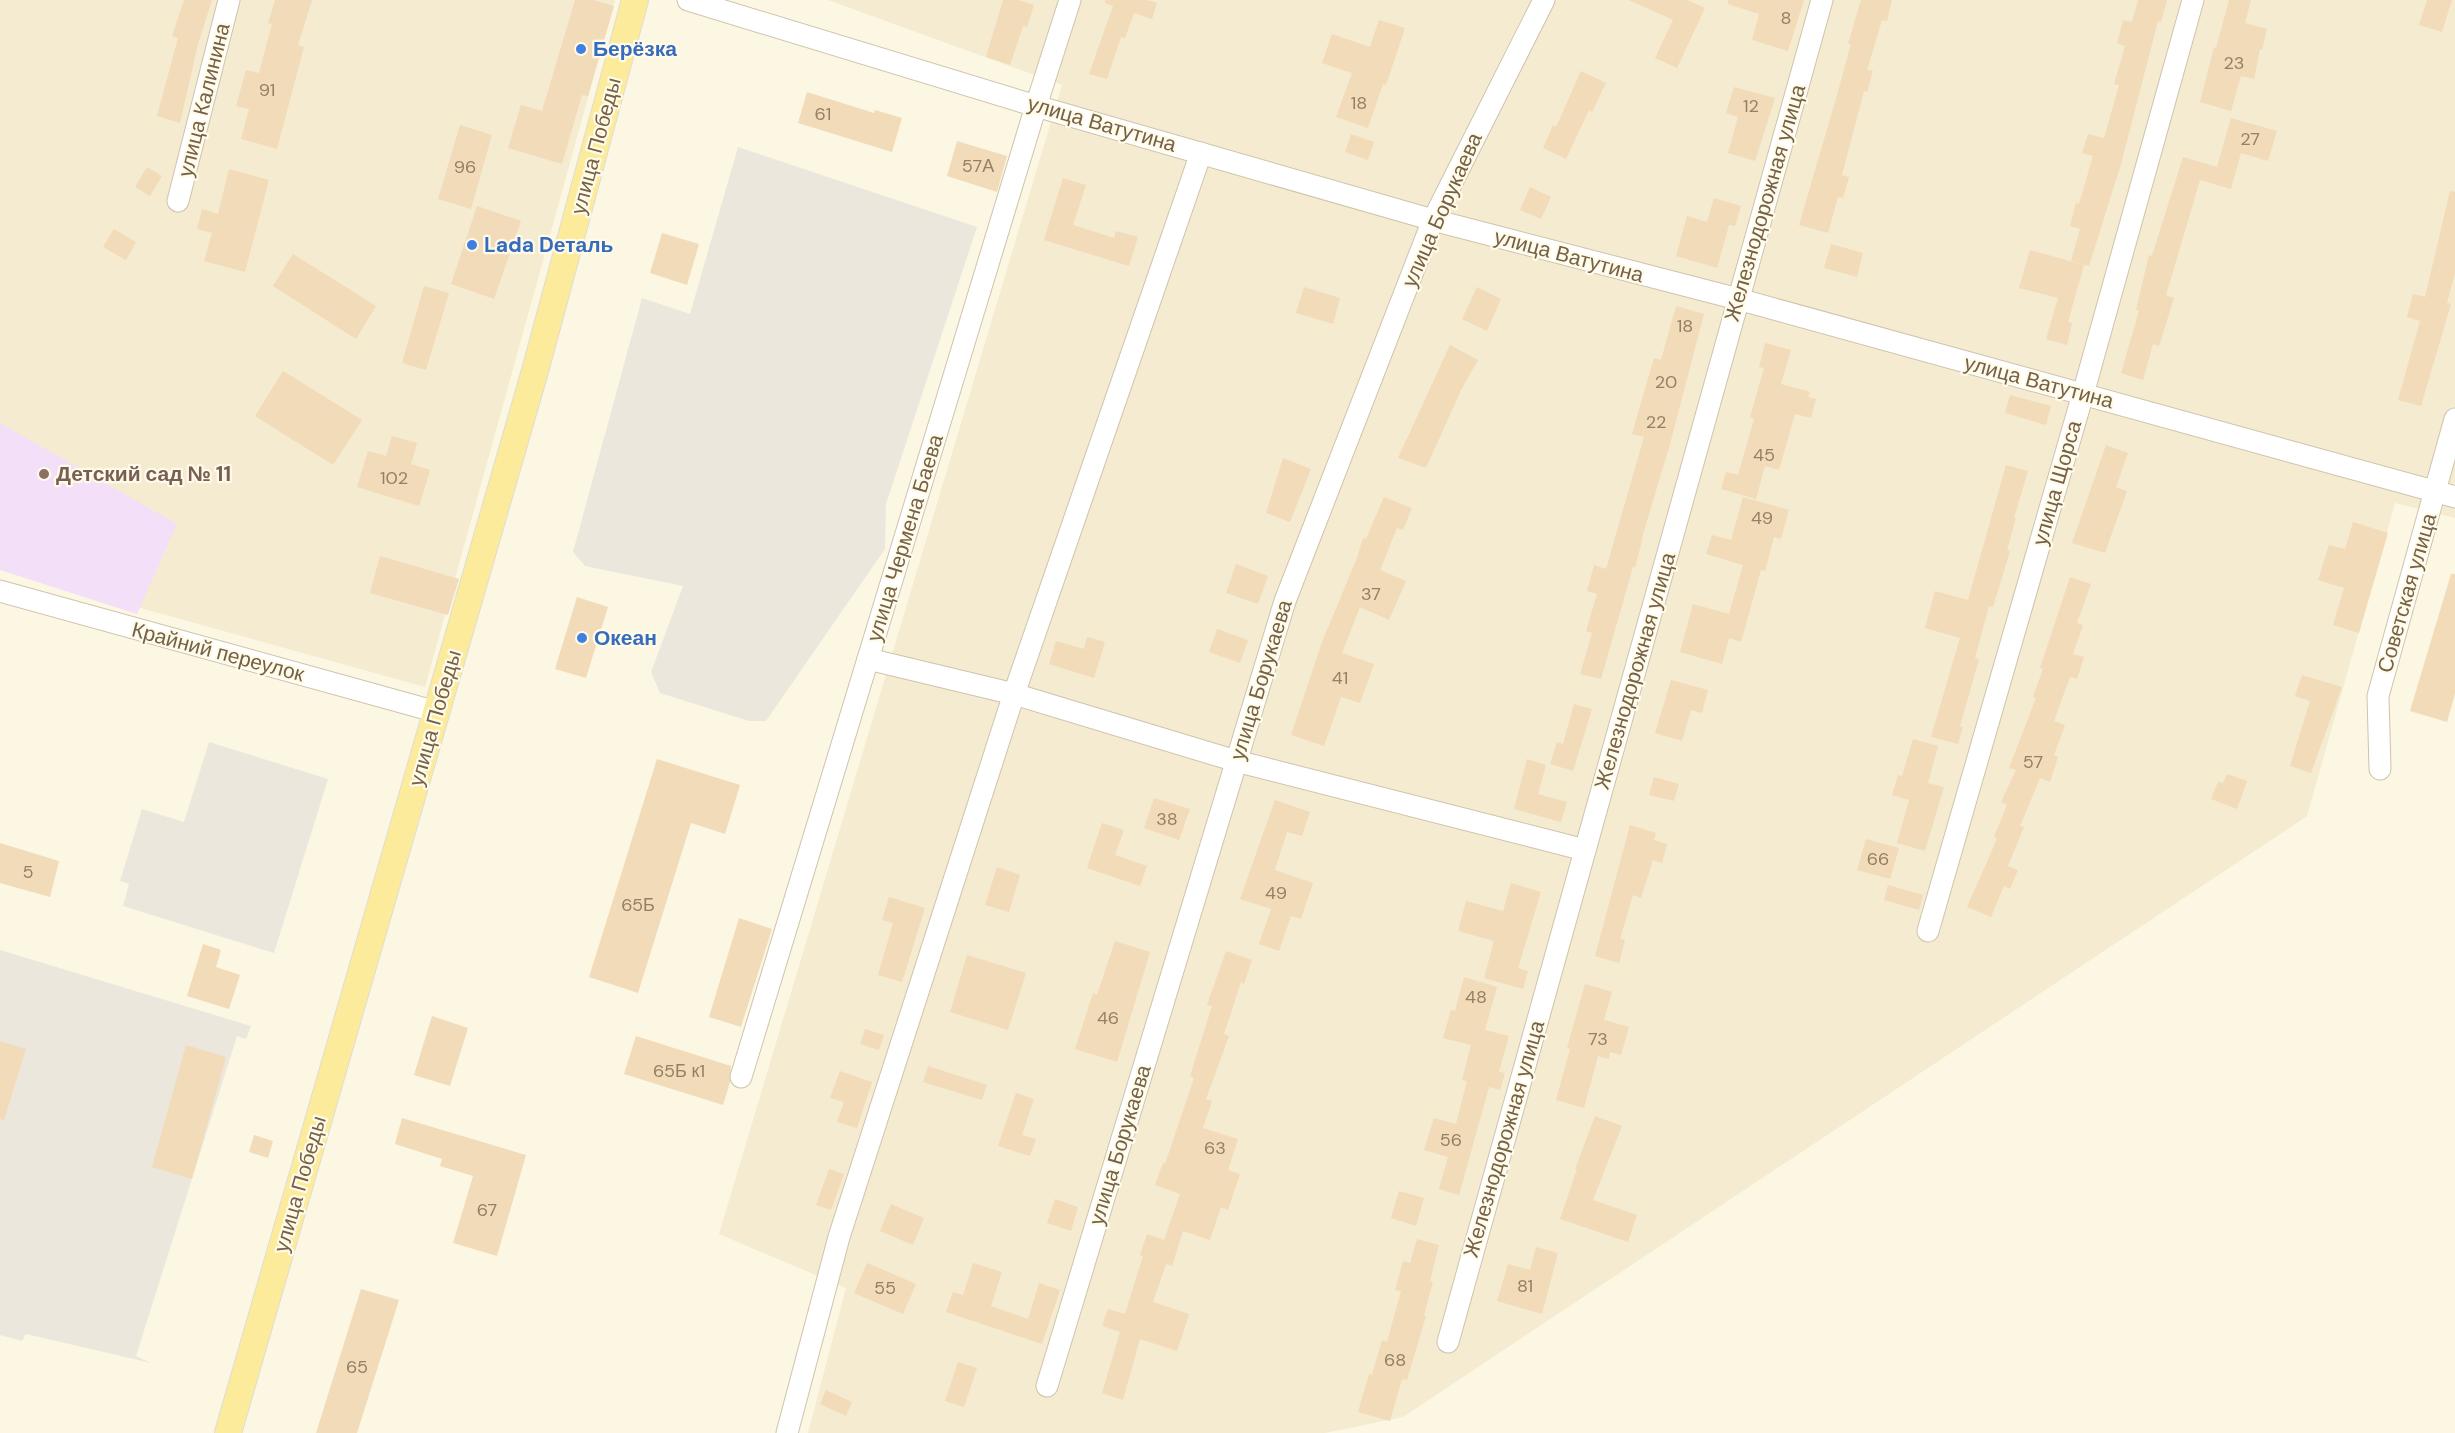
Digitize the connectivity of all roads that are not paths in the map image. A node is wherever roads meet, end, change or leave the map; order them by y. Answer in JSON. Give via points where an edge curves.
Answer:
{"nodes":[{"id":1,"x":230,"y":0,"type":"edge"},
{"id":2,"x":635,"y":0,"type":"edge"},
{"id":3,"x":688,"y":0,"type":"edge"},
{"id":4,"x":1070,"y":0,"type":"edge"},
{"id":5,"x":1544,"y":0,"type":"edge"},
{"id":6,"x":1822,"y":0,"type":"edge"},
{"id":7,"x":2193,"y":0,"type":"edge"},
{"id":8,"x":1036,"y":106,"type":"junction"},
{"id":9,"x":1201,"y":153,"type":"junction"},
{"id":10,"x":178,"y":201,"type":"dead end"},
{"id":11,"x":1432,"y":220,"type":"junction"},
{"id":12,"x":1738,"y":299,"type":"junction"},
{"id":13,"x":2083,"y":394,"type":"junction"},
{"id":14,"x":2455,"y":420,"type":"edge"},
{"id":15,"x":2445,"y":494,"type":"edge"},
{"id":16,"x":0,"y":591,"type":"edge"},
{"id":17,"x":868,"y":659,"type":"junction"},
{"id":18,"x":1014,"y":694,"type":"junction"},
{"id":19,"x":437,"y":712,"type":"junction"},
{"id":20,"x":1236,"y":760,"type":"junction"},
{"id":21,"x":2380,"y":769,"type":"dead end"},
{"id":22,"x":1585,"y":850,"type":"junction"},
{"id":23,"x":1928,"y":931,"type":"dead end"},
{"id":24,"x":741,"y":1077,"type":"dead end"},
{"id":25,"x":1448,"y":1342,"type":"dead end"},
{"id":26,"x":1047,"y":1386,"type":"dead end"},
{"id":27,"x":228,"y":1433,"type":"edge"},
{"id":28,"x":787,"y":1433,"type":"edge"}],
"edges":[{"from":1,"to":10,"type":"street","name":"улица Калинина"},
{"from":2,"to":19,"type":"main road","name":"улица Победы","via":[[535,371]]},
{"from":3,"to":8,"type":"street","name":"улица Ватутина"},
{"from":4,"to":8,"type":"street","name":"улица Чермена Баева"},
{"from":5,"to":11,"type":"street","name":"улица Борукаева"},
{"from":6,"to":12,"type":"street","name":"Железнодорожная улица"},
{"from":7,"to":13,"type":"street","name":"улица Щорса"},
{"from":8,"to":9,"type":"street","name":"улица Ватутина"},
{"from":8,"to":17,"type":"street","name":"улица Чермена Баева"},
{"from":9,"to":11,"type":"street","name":"улица Ватутина"},
{"from":9,"to":18,"type":"street"},
{"from":11,"to":12,"type":"street","name":"улица Ватутина"},
{"from":11,"to":20,"type":"street","name":"улица Борукаева","via":[[1285,601]]},
{"from":12,"to":13,"type":"street","name":"улица Ватутина"},
{"from":12,"to":22,"type":"street","name":"Железнодорожная улица"},
{"from":13,"to":15,"type":"street","name":"улица Ватутина"},
{"from":13,"to":23,"type":"street","name":"улица Щорса"},
{"from":14,"to":15,"type":"street","name":"Советская улица"},
{"from":15,"to":21,"type":"street","name":"Советская улица","via":[[2378,696]]},
{"from":16,"to":19,"type":"street","name":"Крайний переулок"},
{"from":17,"to":18,"type":"street"},
{"from":17,"to":24,"type":"street","name":"улица Чермена Баева"},
{"from":18,"to":20,"type":"street"},
{"from":18,"to":28,"type":"street","via":[[839,1237]]},
{"from":19,"to":27,"type":"main road","name":"улица Победы"},
{"from":20,"to":22,"type":"street"},
{"from":20,"to":26,"type":"street","name":"улица Борукаева"},
{"from":22,"to":25,"type":"street","name":"Железнодорожная улица"}]}
